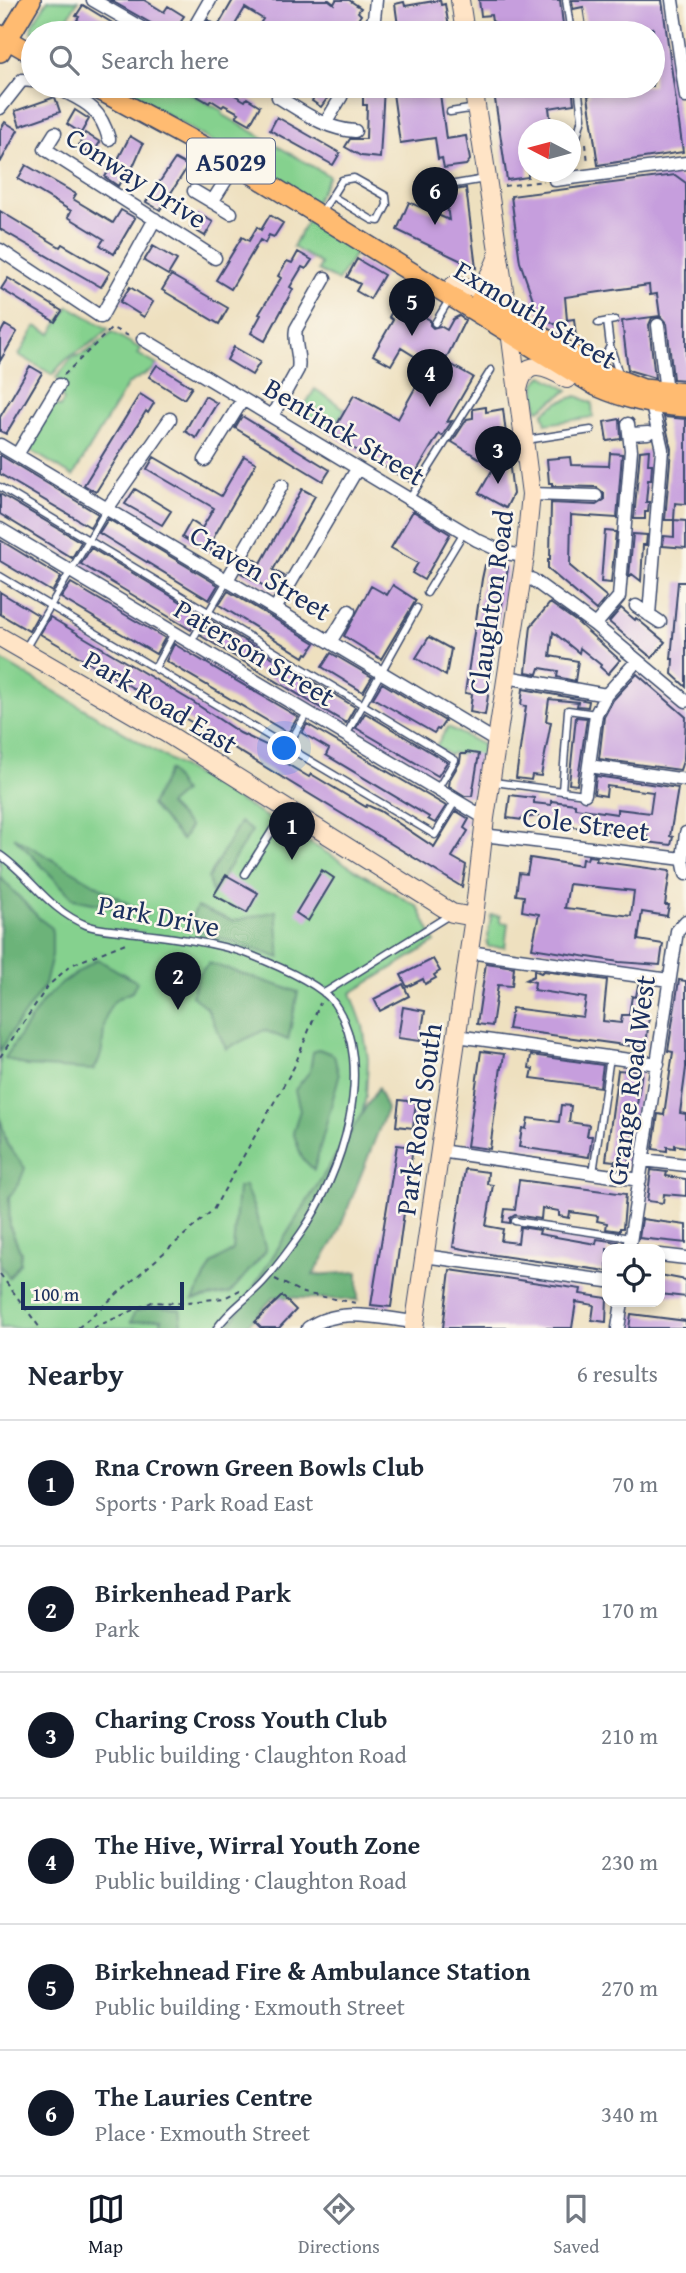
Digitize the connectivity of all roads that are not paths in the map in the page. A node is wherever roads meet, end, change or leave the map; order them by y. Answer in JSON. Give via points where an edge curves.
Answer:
{"nodes":[{"id":1,"x":31,"y":0,"type":"edge"},
{"id":2,"x":93,"y":0,"type":"edge"},
{"id":3,"x":210,"y":0,"type":"edge"},
{"id":4,"x":376,"y":0,"type":"edge"},
{"id":5,"x":460,"y":0,"type":"edge"},
{"id":6,"x":566,"y":0,"type":"edge"},
{"id":7,"x":671,"y":0,"type":"edge"},
{"id":8,"x":129,"y":21,"type":"edge"},
{"id":9,"x":198,"y":21,"type":"edge"},
{"id":10,"x":373,"y":21,"type":"edge"},
{"id":11,"x":463,"y":21,"type":"edge"},
{"id":12,"x":569,"y":21,"type":"edge"},
{"id":13,"x":2,"y":43,"type":"edge"},
{"id":14,"x":21,"y":50,"type":"edge"},
{"id":15,"x":685,"y":80,"type":"edge"},
{"id":16,"x":21,"y":81,"type":"edge"},
{"id":17,"x":686,"y":97,"type":"edge"},
{"id":18,"x":76,"y":98,"type":"edge"},
{"id":19,"x":114,"y":98,"type":"edge"},
{"id":20,"x":280,"y":98,"type":"edge"},
{"id":21,"x":340,"y":98,"type":"edge"},
{"id":22,"x":475,"y":98,"type":"edge"},
{"id":23,"x":580,"y":98,"type":"edge"},
{"id":24,"x":0,"y":108,"type":"edge"},
{"id":25,"x":476,"y":108,"type":"junction"},
{"id":26,"x":450,"y":112,"type":"dead end"},
{"id":27,"x":581,"y":122,"type":"edge"},
{"id":28,"x":325,"y":124,"type":"junction"},
{"id":29,"x":355,"y":131,"type":"dead end"},
{"id":30,"x":55,"y":133,"type":"dead end"},
{"id":31,"x":109,"y":139,"type":"dead end"},
{"id":32,"x":686,"y":163,"type":"edge"},
{"id":33,"x":236,"y":164,"type":"junction"},
{"id":34,"x":581,"y":177,"type":"edge"},
{"id":35,"x":487,"y":183,"type":"junction"},
{"id":36,"x":421,"y":190,"type":"dead end"},
{"id":37,"x":194,"y":191,"type":"dead end"},
{"id":38,"x":332,"y":196,"type":"junction"},
{"id":39,"x":212,"y":202,"type":"junction"},
{"id":40,"x":231,"y":213,"type":"dead end"},
{"id":41,"x":320,"y":215,"type":"junction"},
{"id":42,"x":155,"y":219,"type":"junction"},
{"id":43,"x":0,"y":250,"type":"edge"},
{"id":44,"x":498,"y":256,"type":"junction"},
{"id":45,"x":215,"y":258,"type":"dead end"},
{"id":46,"x":324,"y":278,"type":"dead end"},
{"id":47,"x":453,"y":291,"type":"junction"},
{"id":48,"x":615,"y":320,"type":"dead end"},
{"id":49,"x":607,"y":321,"type":"junction"},
{"id":50,"x":435,"y":323,"type":"dead end"},
{"id":51,"x":597,"y":323,"type":"dead end"},
{"id":52,"x":508,"y":324,"type":"junction"},
{"id":53,"x":658,"y":325,"type":"dead end"},
{"id":54,"x":143,"y":339,"type":"road end"},
{"id":55,"x":610,"y":346,"type":"junction"},
{"id":56,"x":584,"y":362,"type":"junction"},
{"id":57,"x":491,"y":370,"type":"dead end"},
{"id":58,"x":59,"y":385,"type":"road end"},
{"id":59,"x":623,"y":390,"type":"junction"},
{"id":60,"x":518,"y":393,"type":"junction"},
{"id":61,"x":668,"y":396,"type":"edge"},
{"id":62,"x":243,"y":399,"type":"junction"},
{"id":63,"x":686,"y":407,"type":"edge"},
{"id":64,"x":272,"y":416,"type":"junction"},
{"id":65,"x":170,"y":419,"type":"dead end"},
{"id":66,"x":591,"y":430,"type":"dead end"},
{"id":67,"x":648,"y":433,"type":"dead end"},
{"id":68,"x":524,"y":440,"type":"junction"},
{"id":69,"x":0,"y":445,"type":"edge"},
{"id":70,"x":17,"y":455,"type":"junction"},
{"id":71,"x":205,"y":460,"type":"dead end"},
{"id":72,"x":357,"y":469,"type":"junction"},
{"id":73,"x":282,"y":485,"type":"dead end"},
{"id":74,"x":0,"y":487,"type":"edge"},
{"id":75,"x":531,"y":494,"type":"junction"},
{"id":76,"x":596,"y":496,"type":"dead end"},
{"id":77,"x":410,"y":498,"type":"junction"},
{"id":78,"x":107,"y":509,"type":"junction"},
{"id":79,"x":0,"y":528,"type":"edge"},
{"id":80,"x":464,"y":532,"type":"junction"},
{"id":81,"x":88,"y":539,"type":"junction"},
{"id":82,"x":525,"y":556,"type":"junction"},
{"id":83,"x":71,"y":570,"type":"junction"},
{"id":84,"x":0,"y":576,"type":"edge"},
{"id":85,"x":522,"y":576,"type":"junction"},
{"id":86,"x":227,"y":580,"type":"junction"},
{"id":87,"x":427,"y":593,"type":"dead end"},
{"id":88,"x":49,"y":605,"type":"junction"},
{"id":89,"x":636,"y":606,"type":"dead end"},
{"id":90,"x":275,"y":608,"type":"junction"},
{"id":91,"x":416,"y":608,"type":"dead end"},
{"id":92,"x":208,"y":611,"type":"junction"},
{"id":93,"x":349,"y":611,"type":"dead end"},
{"id":94,"x":595,"y":625,"type":"junction"},
{"id":95,"x":174,"y":633,"type":"junction"},
{"id":96,"x":0,"y":637,"type":"edge"},
{"id":97,"x":191,"y":642,"type":"junction"},
{"id":98,"x":330,"y":642,"type":"junction"},
{"id":99,"x":24,"y":650,"type":"junction"},
{"id":100,"x":636,"y":661,"type":"junction"},
{"id":101,"x":155,"y":668,"type":"junction"},
{"id":102,"x":381,"y":671,"type":"junction"},
{"id":103,"x":507,"y":677,"type":"junction"},
{"id":104,"x":606,"y":695,"type":"junction"},
{"id":105,"x":686,"y":701,"type":"edge"},
{"id":106,"x":363,"y":704,"type":"junction"},
{"id":107,"x":308,"y":712,"type":"junction"},
{"id":108,"x":596,"y":713,"type":"junction"},
{"id":109,"x":346,"y":735,"type":"junction"},
{"id":110,"x":496,"y":741,"type":"junction"},
{"id":111,"x":287,"y":747,"type":"junction"},
{"id":112,"x":589,"y":766,"type":"junction"},
{"id":113,"x":686,"y":780,"type":"edge"},
{"id":114,"x":491,"y":781,"type":"junction"},
{"id":115,"x":437,"y":789,"type":"junction"},
{"id":116,"x":562,"y":791,"type":"junction"},
{"id":117,"x":585,"y":794,"type":"joint"},
{"id":118,"x":456,"y":800,"type":"junction"},
{"id":119,"x":286,"y":809,"type":"junction"},
{"id":120,"x":484,"y":827,"type":"junction"},
{"id":121,"x":686,"y":833,"type":"edge"},
{"id":122,"x":0,"y":855,"type":"edge"},
{"id":123,"x":683,"y":859,"type":"junction"},
{"id":124,"x":245,"y":874,"type":"dead end"},
{"id":125,"x":686,"y":874,"type":"edge"},
{"id":126,"x":452,"y":913,"type":"junction"},
{"id":127,"x":474,"y":917,"type":"junction"},
{"id":128,"x":686,"y":921,"type":"edge"},
{"id":129,"x":469,"y":952,"type":"junction"},
{"id":130,"x":669,"y":980,"type":"junction"},
{"id":131,"x":324,"y":993,"type":"junction"},
{"id":132,"x":457,"y":1036,"type":"junction"},
{"id":133,"x":610,"y":1057,"type":"junction"},
{"id":134,"x":658,"y":1064,"type":"junction"},
{"id":135,"x":440,"y":1151,"type":"junction"},
{"id":136,"x":643,"y":1160,"type":"junction"},
{"id":137,"x":686,"y":1165,"type":"edge"},
{"id":138,"x":593,"y":1173,"type":"junction"},
{"id":139,"x":640,"y":1180,"type":"junction"},
{"id":140,"x":515,"y":1220,"type":"dead end"},
{"id":141,"x":630,"y":1243,"type":"edge"},
{"id":142,"x":424,"y":1256,"type":"junction"},
{"id":143,"x":665,"y":1256,"type":"edge"},
{"id":144,"x":686,"y":1258,"type":"edge"},
{"id":145,"x":602,"y":1280,"type":"edge"},
{"id":146,"x":621,"y":1307,"type":"edge"},
{"id":147,"x":414,"y":1325,"type":"edge"},
{"id":148,"x":217,"y":1328,"type":"edge"},
{"id":149,"x":308,"y":1328,"type":"edge"},
{"id":150,"x":618,"y":1328,"type":"edge"}],
"edges":[{"from":1,"to":13,"type":"main road"},
{"from":2,"to":8,"type":"street"},
{"from":3,"to":9,"type":"street"},
{"from":4,"to":10,"type":"street"},
{"from":5,"to":11,"type":"street"},
{"from":6,"to":12,"type":"lane"},
{"from":7,"to":15,"type":"street"},
{"from":13,"to":14,"type":"main road"},
{"from":15,"to":17,"type":"street"},
{"from":16,"to":24,"type":"street"},
{"from":18,"to":31,"type":"street","via":[[96,109]]},
{"from":19,"to":33,"type":"main road","name":"Exmouth Street","number":"A5029"},
{"from":20,"to":28,"type":"street"},
{"from":21,"to":28,"type":"street"},
{"from":22,"to":25,"type":"street","name":"Claughton Road"},
{"from":23,"to":27,"type":"lane"},
{"from":25,"to":26,"type":"lane"},
{"from":25,"to":35,"type":"street","name":"Claughton Road"},
{"from":28,"to":29,"type":"street"},
{"from":30,"to":42,"type":"street","name":"Conway Drive","via":[[45,149]]},
{"from":32,"to":34,"type":"street"},
{"from":33,"to":39,"type":"street"},
{"from":33,"to":41,"type":"main road","name":"Exmouth Street","number":"A5029"},
{"from":35,"to":36,"type":"lane"},
{"from":35,"to":44,"type":"street","name":"Claughton Road"},
{"from":37,"to":39,"type":"street"},
{"from":38,"to":38,"type":"lane","via":[[342,180],[354,177],[386,196],[387,205],[379,221],[372,220]]},
{"from":38,"to":41,"type":"lane"},
{"from":39,"to":40,"type":"street"},
{"from":41,"to":47,"type":"main road","name":"Exmouth Street","number":"A5029","via":[[366,243],[417,264]]},
{"from":42,"to":43,"type":"street","via":[[100,317]]},
{"from":42,"to":45,"type":"street","name":"Conway Drive"},
{"from":44,"to":47,"type":"street","via":[[487,280]]},
{"from":44,"to":52,"type":"street","name":"Claughton Road"},
{"from":46,"to":64,"type":"street","via":[[296,329],[300,363]]},
{"from":47,"to":50,"type":"lane"},
{"from":47,"to":52,"type":"main road","name":"Exmouth Street","number":"A5029"},
{"from":48,"to":49,"type":"lane"},
{"from":49,"to":51,"type":"lane"},
{"from":49,"to":55,"type":"lane"},
{"from":52,"to":56,"type":"main road","name":"Exmouth Street","number":"A5029"},
{"from":52,"to":59,"type":"main road","name":"Exmouth Street","number":"A5029","via":[[596,386]]},
{"from":52,"to":60,"type":"street","name":"Claughton Road"},
{"from":53,"to":61,"type":"street"},
{"from":54,"to":62,"type":"street","name":"Bentinck Street"},
{"from":55,"to":56,"type":"lane","via":[[604,358]]},
{"from":55,"to":59,"type":"lane"},
{"from":56,"to":59,"type":"main road","name":"Exmouth Street","number":"A5029"},
{"from":57,"to":77,"type":"lane"},
{"from":58,"to":70,"type":"street"},
{"from":59,"to":60,"type":"street","via":[[594,393],[541,366],[523,376]]},
{"from":59,"to":61,"type":"main road","name":"Exmouth Street","number":"A5029"},
{"from":60,"to":68,"type":"street","name":"Claughton Road"},
{"from":61,"to":63,"type":"main road","name":"Exmouth Street","number":"A5029"},
{"from":61,"to":89,"type":"street","via":[[654,619]]},
{"from":62,"to":64,"type":"street","name":"Bentinck Street"},
{"from":62,"to":71,"type":"street"},
{"from":64,"to":72,"type":"street","name":"Bentinck Street"},
{"from":65,"to":78,"type":"street"},
{"from":66,"to":68,"type":"lane"},
{"from":67,"to":94,"type":"street","via":[[629,429],[619,597]]},
{"from":68,"to":75,"type":"street","name":"Claughton Road"},
{"from":69,"to":70,"type":"street","name":"Craven Street"},
{"from":70,"to":78,"type":"street","name":"Craven Street"},
{"from":72,"to":77,"type":"street","name":"Bentinck Street"},
{"from":72,"to":90,"type":"street"},
{"from":73,"to":86,"type":"street"},
{"from":74,"to":81,"type":"lane"},
{"from":75,"to":76,"type":"street"},
{"from":75,"to":82,"type":"street","name":"Claughton Road"},
{"from":77,"to":80,"type":"street","name":"Bentinck Street"},
{"from":78,"to":81,"type":"lane"},
{"from":78,"to":86,"type":"street","name":"Craven Street"},
{"from":79,"to":83,"type":"street","name":"Paterson Street"},
{"from":80,"to":82,"type":"street","name":"Bentinck Street","via":[[505,553]]},
{"from":80,"to":87,"type":"lane"},
{"from":81,"to":83,"type":"lane"},
{"from":81,"to":92,"type":"lane"},
{"from":82,"to":85,"type":"street","name":"Claughton Road"},
{"from":83,"to":88,"type":"lane"},
{"from":83,"to":95,"type":"street","name":"Paterson Street"},
{"from":84,"to":88,"type":"lane"},
{"from":85,"to":94,"type":"street"},
{"from":85,"to":103,"type":"street","name":"Claughton Road"},
{"from":86,"to":90,"type":"street","name":"Craven Street"},
{"from":86,"to":92,"type":"lane"},
{"from":88,"to":99,"type":"lane"},
{"from":88,"to":101,"type":"lane"},
{"from":90,"to":98,"type":"street","name":"Craven Street"},
{"from":91,"to":102,"type":"lane"},
{"from":92,"to":97,"type":"lane"},
{"from":92,"to":106,"type":"lane"},
{"from":93,"to":98,"type":"street"},
{"from":94,"to":100,"type":"street"},
{"from":95,"to":97,"type":"street","name":"Paterson Street"},
{"from":95,"to":101,"type":"lane"},
{"from":96,"to":99,"type":"street","name":"Park Road East"},
{"from":97,"to":107,"type":"street","name":"Paterson Street"},
{"from":98,"to":102,"type":"street","name":"Craven Street"},
{"from":99,"to":119,"type":"street","name":"Park Road East"},
{"from":100,"to":104,"type":"street"},
{"from":100,"to":105,"type":"street"},
{"from":101,"to":111,"type":"lane"},
{"from":102,"to":106,"type":"lane"},
{"from":102,"to":110,"type":"street","name":"Craven Street"},
{"from":103,"to":104,"type":"street"},
{"from":103,"to":110,"type":"street","name":"Claughton Road"},
{"from":104,"to":108,"type":"street"},
{"from":106,"to":109,"type":"lane"},
{"from":106,"to":115,"type":"lane","via":[[455,760]]},
{"from":107,"to":109,"type":"street","name":"Paterson Street"},
{"from":107,"to":111,"type":"lane"},
{"from":108,"to":112,"type":"street"},
{"from":108,"to":116,"type":"lane","via":[[568,710]]},
{"from":109,"to":115,"type":"street","name":"Paterson Street"},
{"from":110,"to":114,"type":"street","name":"Claughton Road"},
{"from":111,"to":118,"type":"lane","via":[[435,835]]},
{"from":112,"to":113,"type":"street"},
{"from":112,"to":117,"type":"street"},
{"from":114,"to":116,"type":"lane"},
{"from":114,"to":120,"type":"street","name":"Claughton Road"},
{"from":115,"to":118,"type":"street","name":"Paterson Street"},
{"from":116,"to":117,"type":"lane"},
{"from":118,"to":120,"type":"street","name":"Paterson Street"},
{"from":119,"to":124,"type":"lane"},
{"from":119,"to":126,"type":"street","name":"Park Road East"},
{"from":120,"to":123,"type":"street","name":"Cole Street"},
{"from":120,"to":127,"type":"street","name":"Claughton Road"},
{"from":121,"to":123,"type":"street"},
{"from":122,"to":131,"type":"lane","name":"Park Drive","via":[[58,910],[88,926],[247,954],[318,986]]},
{"from":123,"to":125,"type":"street"},
{"from":126,"to":127,"type":"street","name":"Park Road East"},
{"from":126,"to":131,"type":"lane"},
{"from":127,"to":129,"type":"street","name":"Park Road South"},
{"from":128,"to":130,"type":"street","name":"Grange Road West","via":[[677,932]]},
{"from":129,"to":130,"type":"street"},
{"from":129,"to":132,"type":"street","name":"Park Road South"},
{"from":130,"to":134,"type":"street","name":"Grange Road West"},
{"from":131,"to":148,"type":"lane","name":"Park Drive","via":[[346,1027],[354,1060],[344,1140],[327,1187],[302,1231],[268,1276]]},
{"from":132,"to":133,"type":"street"},
{"from":132,"to":135,"type":"street","name":"Park Road South"},
{"from":133,"to":134,"type":"street"},
{"from":133,"to":138,"type":"lane"},
{"from":134,"to":136,"type":"street","name":"Grange Road West"},
{"from":135,"to":138,"type":"street"},
{"from":135,"to":142,"type":"street","name":"Park Road South"},
{"from":136,"to":137,"type":"street"},
{"from":136,"to":139,"type":"street","name":"Grange Road West"},
{"from":138,"to":139,"type":"street"},
{"from":139,"to":141,"type":"street","name":"Grange Road West"},
{"from":140,"to":141,"type":"lane"},
{"from":142,"to":145,"type":"street"},
{"from":142,"to":147,"type":"street","name":"Park Road South"},
{"from":143,"to":144,"type":"street"},
{"from":146,"to":150,"type":"street"},
{"from":147,"to":149,"type":"street","via":[[337,1315]]}]}
